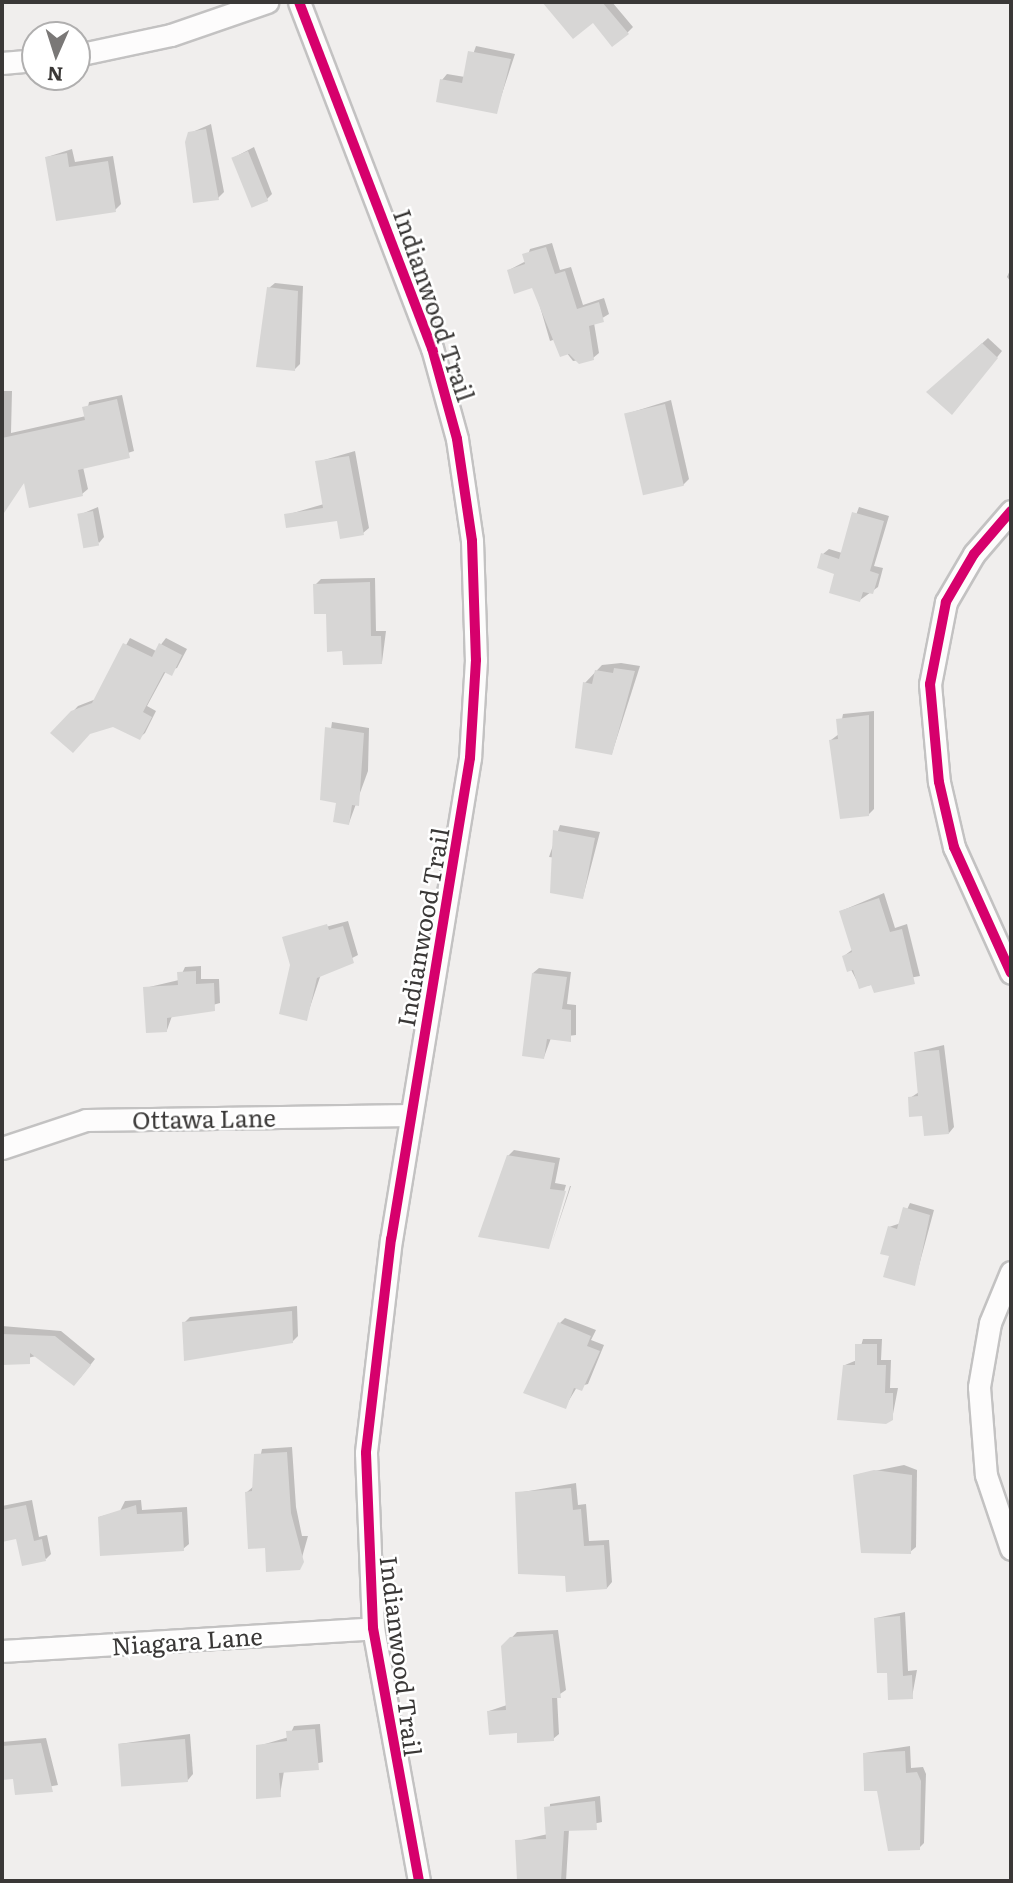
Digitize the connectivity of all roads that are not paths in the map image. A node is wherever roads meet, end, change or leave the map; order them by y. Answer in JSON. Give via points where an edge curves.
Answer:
{"nodes":[{"id":1,"x":267,"y":2,"type":"edge"},
{"id":2,"x":299,"y":2,"type":"edge"},
{"id":3,"x":91,"y":52,"type":"edge"},
{"id":4,"x":21,"y":61,"type":"edge"},
{"id":5,"x":2,"y":63,"type":"edge"},
{"id":6,"x":1011,"y":511,"type":"edge"},
{"id":7,"x":1011,"y":973,"type":"edge"},
{"id":8,"x":411,"y":1115,"type":"junction"},
{"id":9,"x":2,"y":1148,"type":"edge"},
{"id":10,"x":1011,"y":1272,"type":"edge"},
{"id":11,"x":1011,"y":1549,"type":"edge"},
{"id":12,"x":373,"y":1629,"type":"junction"},
{"id":13,"x":2,"y":1651,"type":"edge"},
{"id":14,"x":419,"y":1881,"type":"edge"}],
"edges":[{"from":1,"to":3,"type":"street","via":[[189,30]]},
{"from":2,"to":8,"type":"street","name":"Indianwood Trail","via":[[440,374],[472,541],[476,660],[470,758]]},
{"from":4,"to":5,"type":"street"},
{"from":6,"to":7,"type":"street","via":[[974,554],[946,602],[930,684],[937,772],[954,847]]},
{"from":8,"to":9,"type":"street","name":"Ottawa Lane","via":[[86,1120]]},
{"from":8,"to":12,"type":"street","name":"Indianwood Trail","via":[[370,1394],[365,1491]]},
{"from":10,"to":11,"type":"street","via":[[990,1323],[979,1387],[986,1475]]},
{"from":12,"to":13,"type":"street","name":"Niagara Lane"},
{"from":12,"to":14,"type":"street","name":"Indianwood Trail"}]}
